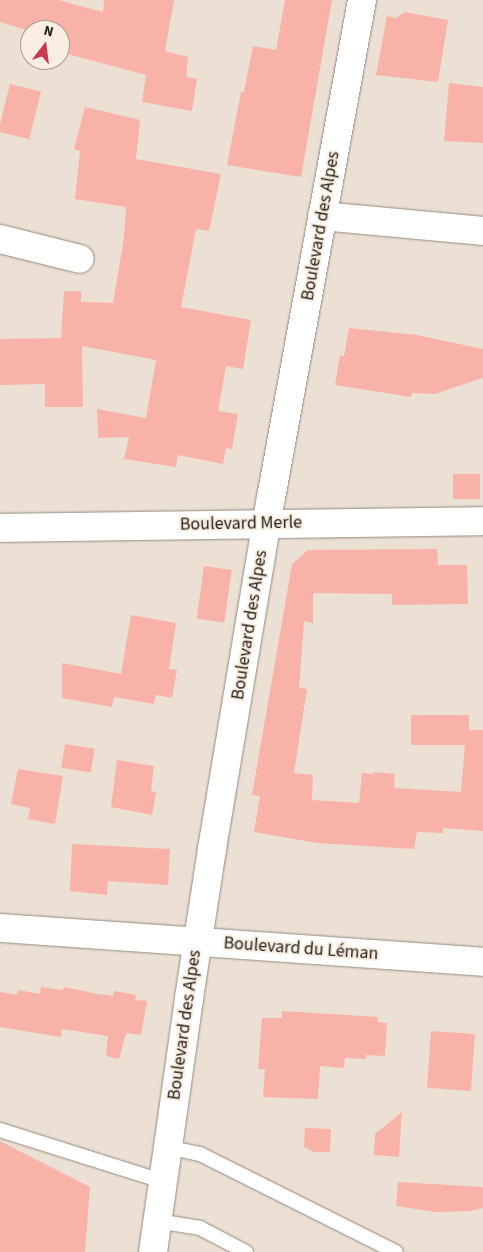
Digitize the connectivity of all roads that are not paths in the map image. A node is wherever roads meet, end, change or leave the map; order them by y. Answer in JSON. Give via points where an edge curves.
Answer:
{"nodes":[{"id":1,"x":362,"y":0,"type":"edge"},
{"id":2,"x":322,"y":216,"type":"junction"},
{"id":3,"x":483,"y":231,"type":"edge"},
{"id":4,"x":0,"y":239,"type":"edge"},
{"id":5,"x":80,"y":259,"type":"dead end"},
{"id":6,"x":483,"y":521,"type":"edge"},
{"id":7,"x":267,"y":524,"type":"junction"},
{"id":8,"x":0,"y":528,"type":"edge"},
{"id":9,"x":0,"y":928,"type":"edge"},
{"id":10,"x":197,"y":942,"type":"junction"},
{"id":11,"x":483,"y":962,"type":"edge"},
{"id":12,"x":0,"y":1130,"type":"edge"},
{"id":13,"x":167,"y":1147,"type":"junction"},
{"id":14,"x":162,"y":1181,"type":"junction"},
{"id":15,"x":157,"y":1221,"type":"junction"},
{"id":16,"x":153,"y":1252,"type":"edge"},
{"id":17,"x":246,"y":1252,"type":"edge"},
{"id":18,"x":396,"y":1252,"type":"edge"}],
"edges":[{"from":1,"to":2,"type":"street","name":"Boulevard des Alpes"},
{"from":2,"to":3,"type":"street"},
{"from":2,"to":7,"type":"street","name":"Boulevard des Alpes"},
{"from":4,"to":5,"type":"street"},
{"from":6,"to":7,"type":"street","name":"Boulevard Merle"},
{"from":7,"to":8,"type":"street","name":"Boulevard Merle"},
{"from":7,"to":10,"type":"street","name":"Boulevard des Alpes"},
{"from":9,"to":10,"type":"street","name":"Boulevard du Léman"},
{"from":10,"to":11,"type":"street","name":"Boulevard du Léman"},
{"from":10,"to":13,"type":"street","name":"Boulevard des Alpes"},
{"from":12,"to":14,"type":"lane"},
{"from":13,"to":14,"type":"street","name":"Boulevard des Alpes"},
{"from":13,"to":18,"type":"lane","via":[[200,1154]]},
{"from":14,"to":15,"type":"street","name":"Boulevard des Alpes"},
{"from":15,"to":16,"type":"street","name":"Boulevard des Alpes"},
{"from":15,"to":17,"type":"lane","via":[[200,1228]]}]}
